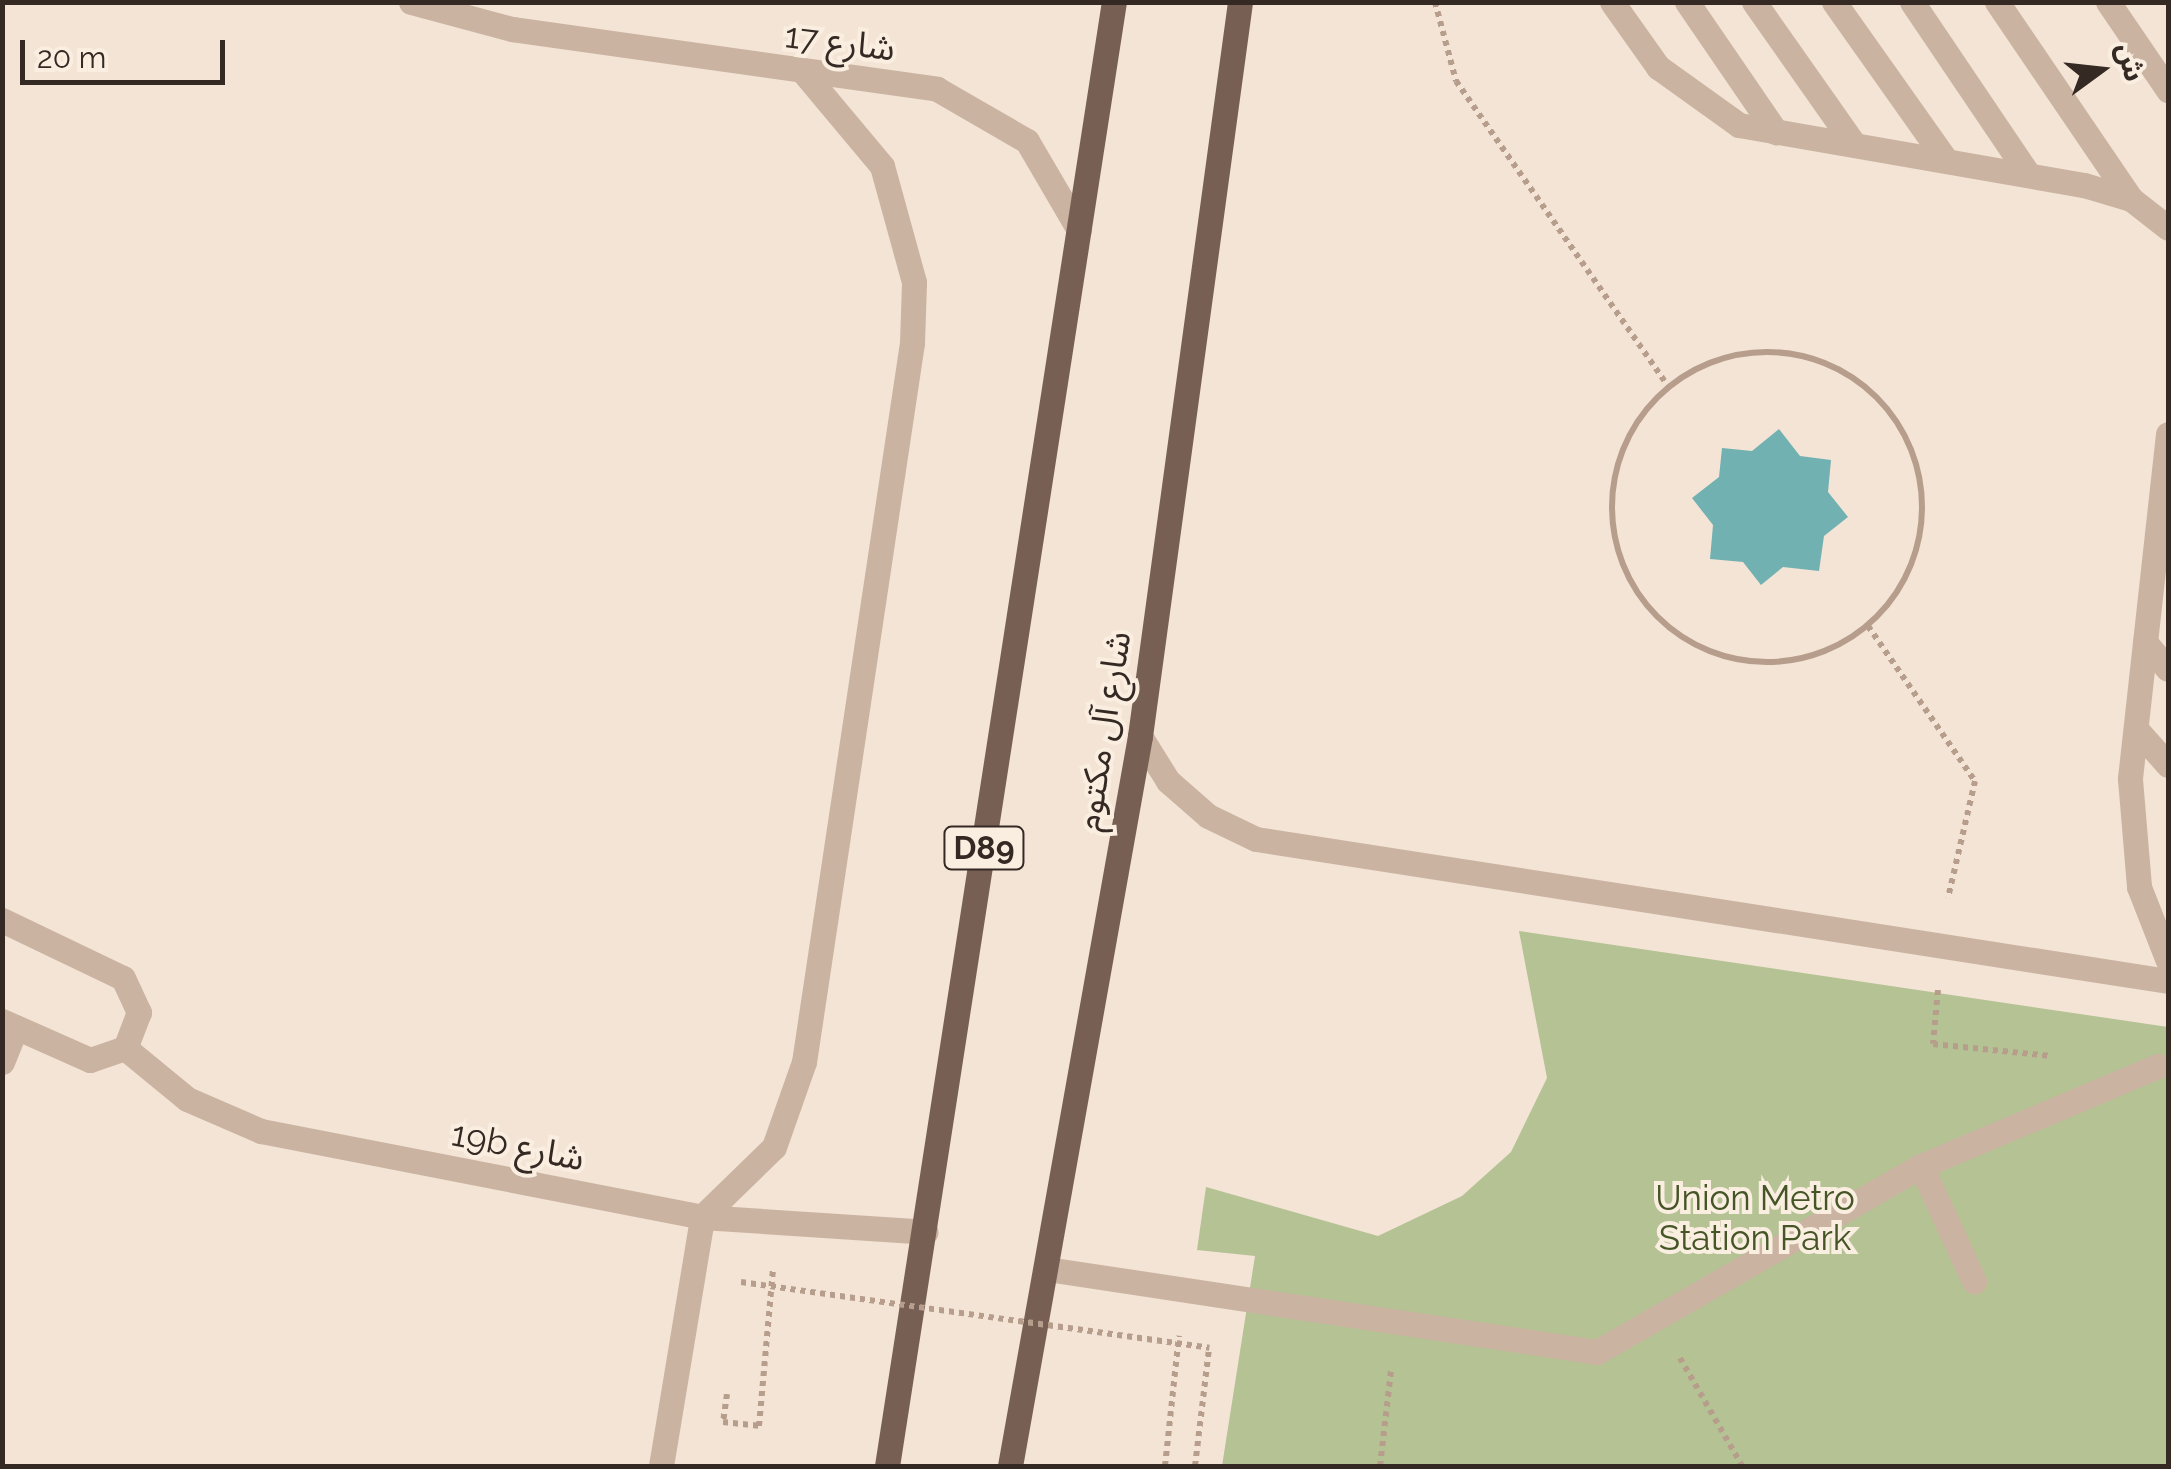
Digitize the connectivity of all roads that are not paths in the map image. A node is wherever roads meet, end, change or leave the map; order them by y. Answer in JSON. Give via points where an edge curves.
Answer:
{"nodes":[{"id":1,"x":411,"y":2,"type":"edge"},
{"id":2,"x":510,"y":2,"type":"edge"},
{"id":3,"x":1114,"y":2,"type":"edge"},
{"id":4,"x":1240,"y":2,"type":"edge"},
{"id":5,"x":1612,"y":2,"type":"edge"},
{"id":6,"x":1687,"y":2,"type":"edge"},
{"id":7,"x":1754,"y":2,"type":"edge"},
{"id":8,"x":1834,"y":2,"type":"edge"},
{"id":9,"x":1912,"y":2,"type":"edge"},
{"id":10,"x":1997,"y":2,"type":"edge"},
{"id":11,"x":2108,"y":2,"type":"edge"},
{"id":12,"x":512,"y":29,"type":"junction"},
{"id":13,"x":805,"y":74,"type":"junction"},
{"id":14,"x":2168,"y":90,"type":"edge"},
{"id":15,"x":1776,"y":132,"type":"junction"},
{"id":16,"x":1853,"y":142,"type":"junction"},
{"id":17,"x":1945,"y":159,"type":"junction"},
{"id":18,"x":2028,"y":174,"type":"junction"},
{"id":19,"x":2131,"y":199,"type":"junction"},
{"id":20,"x":2168,"y":228,"type":"edge"},
{"id":21,"x":1079,"y":230,"type":"junction"},
{"id":22,"x":2168,"y":435,"type":"edge"},
{"id":23,"x":2163,"y":548,"type":"edge"},
{"id":24,"x":2146,"y":642,"type":"junction"},
{"id":25,"x":2168,"y":669,"type":"edge"},
{"id":26,"x":2136,"y":729,"type":"junction"},
{"id":27,"x":1140,"y":736,"type":"junction"},
{"id":28,"x":2168,"y":764,"type":"edge"},
{"id":29,"x":2,"y":920,"type":"edge"},
{"id":30,"x":2168,"y":961,"type":"edge"},
{"id":31,"x":2168,"y":982,"type":"edge"},
{"id":32,"x":9,"y":1025,"type":"edge"},
{"id":33,"x":125,"y":1048,"type":"junction"},
{"id":34,"x":2,"y":1062,"type":"edge"},
{"id":35,"x":2158,"y":1066,"type":"dead end"},
{"id":36,"x":1921,"y":1166,"type":"junction"},
{"id":37,"x":702,"y":1217,"type":"junction"},
{"id":38,"x":924,"y":1232,"type":"junction"},
{"id":39,"x":1047,"y":1269,"type":"junction"},
{"id":40,"x":1974,"y":1281,"type":"dead end"},
{"id":41,"x":661,"y":1466,"type":"edge"},
{"id":42,"x":887,"y":1466,"type":"edge"},
{"id":43,"x":1010,"y":1466,"type":"edge"}],
"edges":[{"from":1,"to":12,"type":"street","name":"شارع 17"},
{"from":2,"to":12,"type":"street"},
{"from":3,"to":21,"type":"main road","number":"D89"},
{"from":4,"to":27,"type":"main road","name":"شارع آل مكتوم"},
{"from":5,"to":15,"type":"street","via":[[1690,97],[1739,125]]},
{"from":6,"to":15,"type":"street"},
{"from":7,"to":16,"type":"street"},
{"from":8,"to":17,"type":"street"},
{"from":9,"to":18,"type":"street"},
{"from":10,"to":19,"type":"street"},
{"from":11,"to":14,"type":"street"},
{"from":12,"to":13,"type":"street","name":"شارع 17"},
{"from":13,"to":21,"type":"street","name":"شارع 17","via":[[938,89],[986,109],[1027,140]]},
{"from":13,"to":37,"type":"street","via":[[882,166],[912,268],[912,342],[794,1106],[755,1174]]},
{"from":15,"to":16,"type":"street"},
{"from":16,"to":17,"type":"street"},
{"from":17,"to":18,"type":"street"},
{"from":18,"to":19,"type":"street"},
{"from":19,"to":20,"type":"street"},
{"from":21,"to":38,"type":"main road","number":"D89"},
{"from":22,"to":23,"type":"street"},
{"from":23,"to":24,"type":"street"},
{"from":24,"to":25,"type":"street"},
{"from":24,"to":26,"type":"street"},
{"from":26,"to":28,"type":"street"},
{"from":26,"to":30,"type":"street","via":[[2130,833],[2139,887]]},
{"from":27,"to":31,"type":"street","via":[[1182,792],[1256,839]]},
{"from":27,"to":39,"type":"main road","name":"شارع آل مكتوم"},
{"from":29,"to":33,"type":"street","via":[[123,978],[139,1012]]},
{"from":32,"to":33,"type":"street","via":[[90,1060]]},
{"from":32,"to":34,"type":"street"},
{"from":33,"to":37,"type":"street","name":"19b شارع","via":[[187,1099],[261,1131]]},
{"from":35,"to":36,"type":"street"},
{"from":36,"to":39,"type":"street","via":[[1597,1352]]},
{"from":36,"to":40,"type":"street"},
{"from":37,"to":38,"type":"street","name":"19b شارع"},
{"from":37,"to":41,"type":"street"},
{"from":38,"to":42,"type":"main road","number":"D89"},
{"from":39,"to":43,"type":"main road","name":"شارع آل مكتوم"}]}
